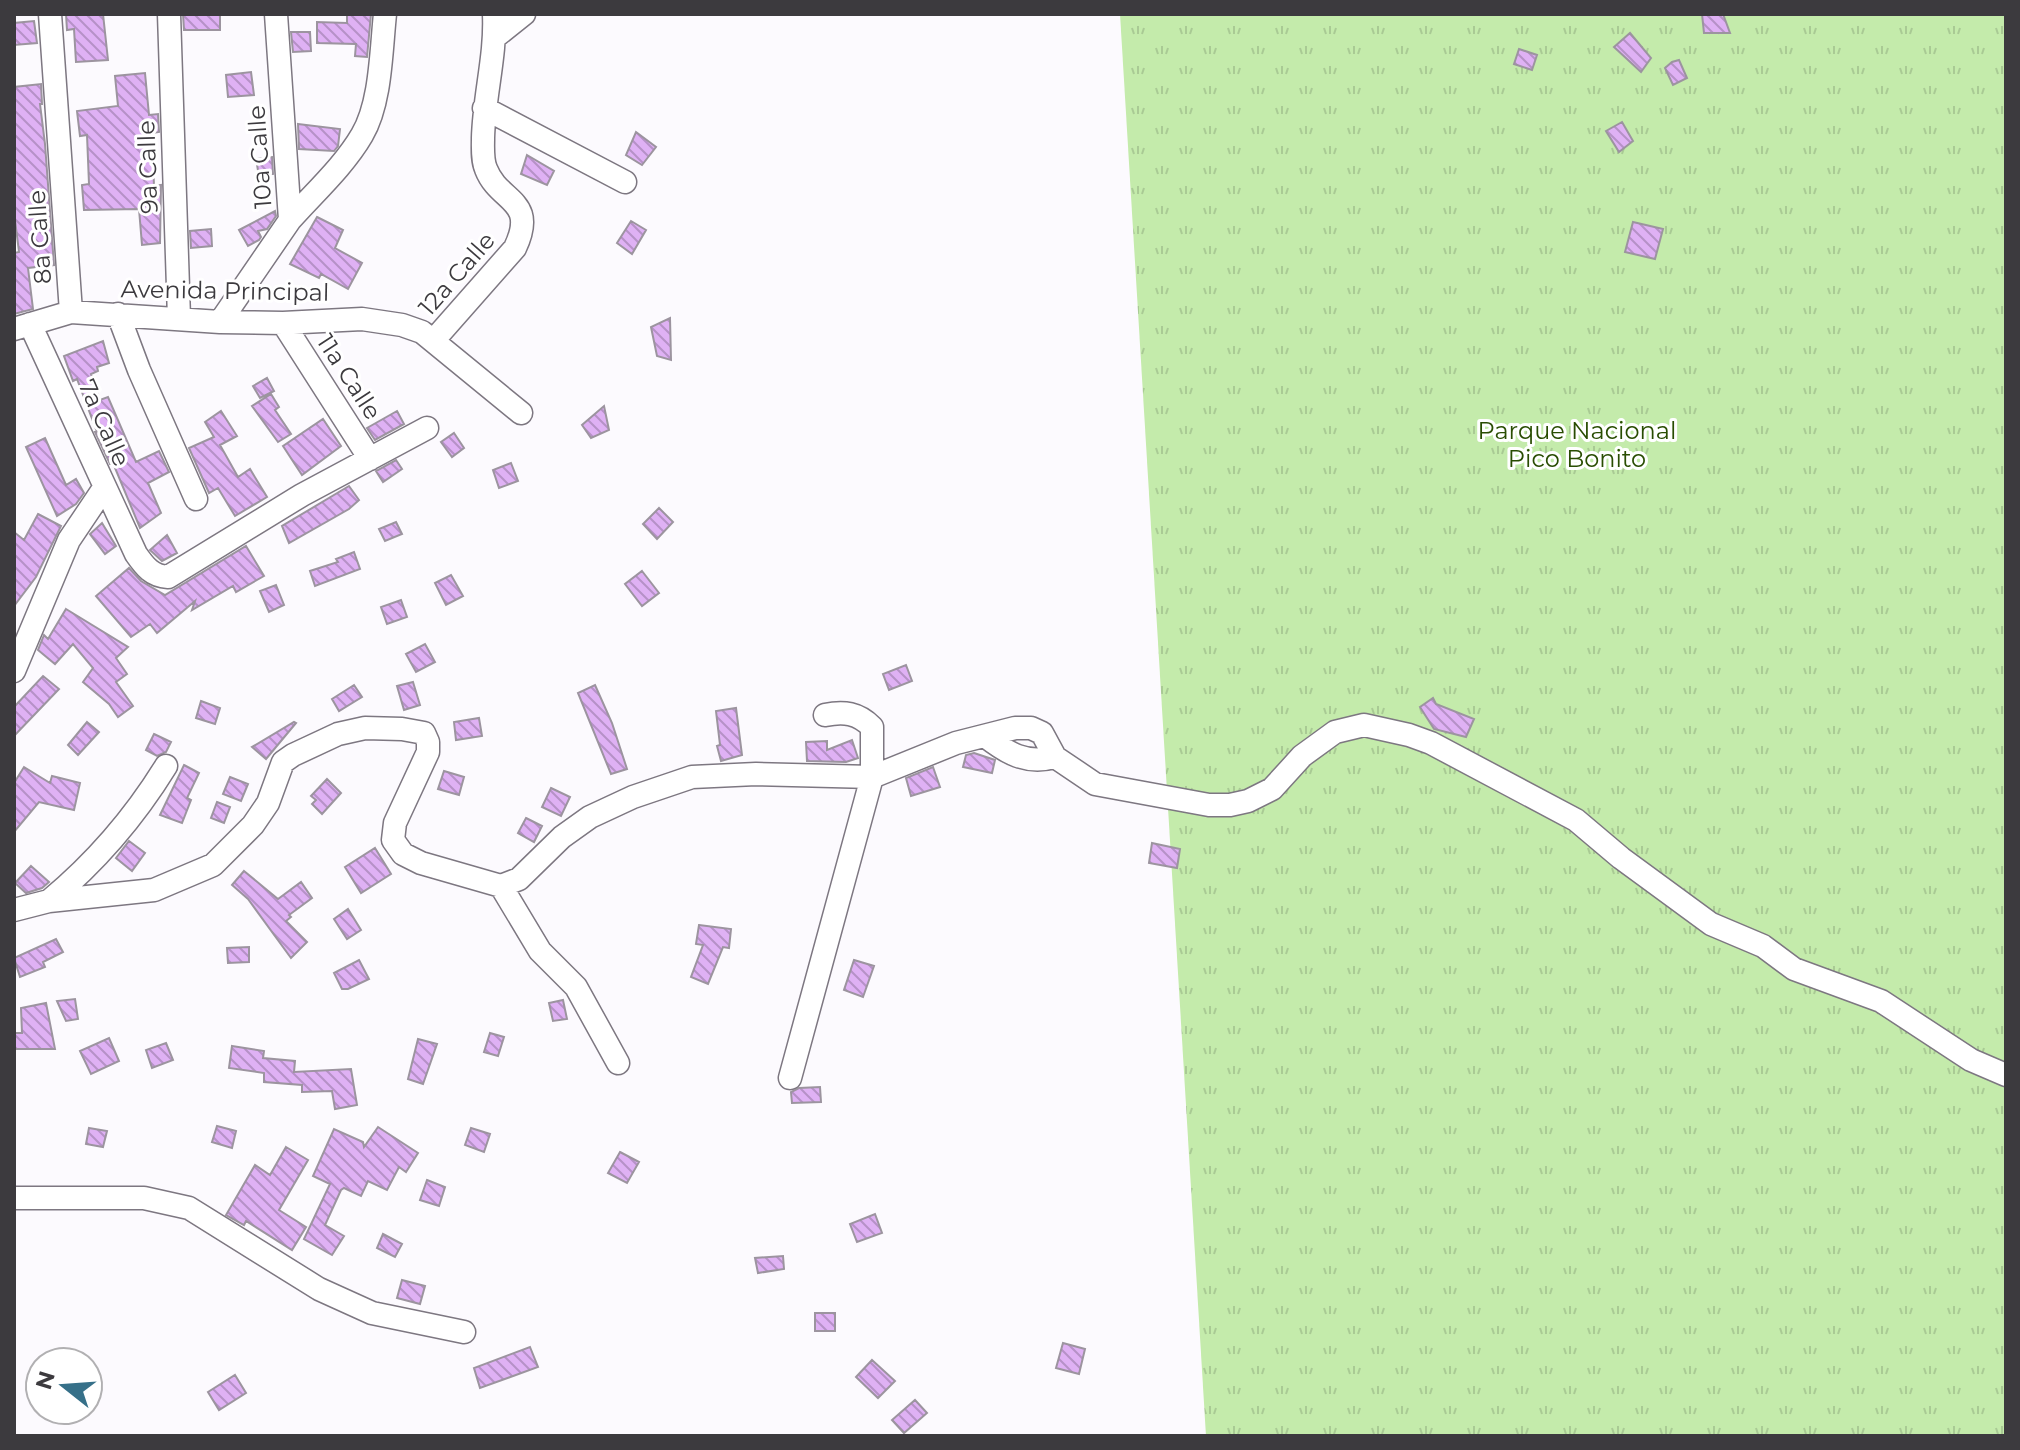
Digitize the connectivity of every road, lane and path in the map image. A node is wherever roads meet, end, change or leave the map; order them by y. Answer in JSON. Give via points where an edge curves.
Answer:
{"nodes":[{"id":1,"x":50,"y":14,"type":"edge"},
{"id":2,"x":169,"y":14,"type":"edge"},
{"id":3,"x":276,"y":14,"type":"edge"},
{"id":4,"x":385,"y":14,"type":"edge"},
{"id":5,"x":524,"y":14,"type":"edge"},
{"id":6,"x":494,"y":25,"type":"edge"},
{"id":7,"x":484,"y":108,"type":"junction"},
{"id":8,"x":625,"y":182,"type":"dead end"},
{"id":9,"x":290,"y":220,"type":"junction"},
{"id":10,"x":71,"y":312,"type":"junction"},
{"id":11,"x":118,"y":314,"type":"junction"},
{"id":12,"x":179,"y":318,"type":"junction"},
{"id":13,"x":220,"y":322,"type":"junction"},
{"id":14,"x":283,"y":323,"type":"junction"},
{"id":15,"x":22,"y":327,"type":"edge"},
{"id":16,"x":433,"y":341,"type":"junction"},
{"id":17,"x":521,"y":413,"type":"dead end"},
{"id":18,"x":427,"y":428,"type":"dead end"},
{"id":19,"x":370,"y":459,"type":"junction"},
{"id":20,"x":104,"y":488,"type":"junction"},
{"id":21,"x":196,"y":499,"type":"dead end"},
{"id":22,"x":14,"y":671,"type":"edge"},
{"id":23,"x":825,"y":715,"type":"dead end"},
{"id":24,"x":985,"y":736,"type":"junction"},
{"id":25,"x":1055,"y":757,"type":"junction"},
{"id":26,"x":166,"y":766,"type":"dead end"},
{"id":27,"x":872,"y":777,"type":"junction"},
{"id":28,"x":501,"y":886,"type":"junction"},
{"id":29,"x":49,"y":901,"type":"junction"},
{"id":30,"x":14,"y":910,"type":"edge"},
{"id":31,"x":618,"y":1063,"type":"dead end"},
{"id":32,"x":2006,"y":1075,"type":"edge"},
{"id":33,"x":790,"y":1078,"type":"dead end"},
{"id":34,"x":14,"y":1198,"type":"edge"},
{"id":35,"x":464,"y":1332,"type":"dead end"}],
"edges":[{"from":1,"to":10,"type":"street","name":"8a Calle"},
{"from":2,"to":12,"type":"street","name":"9a Calle"},
{"from":3,"to":9,"type":"street","name":"10a Calle"},
{"from":4,"to":9,"type":"street","via":[[376,93],[363,133]]},
{"from":5,"to":6,"type":"street"},
{"from":6,"to":7,"type":"street","name":"12a Calle"},
{"from":7,"to":8,"type":"street"},
{"from":7,"to":16,"type":"street","name":"12a Calle","via":[[486,171],[519,210],[521,235]]},
{"from":9,"to":13,"type":"street","name":"10a Calle"},
{"from":10,"to":11,"type":"street","name":"Avenida Principal"},
{"from":10,"to":15,"type":"street","name":"Avenida Principal"},
{"from":11,"to":12,"type":"street","name":"Avenida Principal"},
{"from":11,"to":21,"type":"street"},
{"from":12,"to":13,"type":"street","name":"Avenida Principal"},
{"from":13,"to":14,"type":"street","name":"Avenida Principal"},
{"from":14,"to":16,"type":"street","name":"Avenida Principal","via":[[362,319],[402,325]]},
{"from":14,"to":19,"type":"street","name":"11a Calle"},
{"from":15,"to":20,"type":"street","name":"7a Calle"},
{"from":16,"to":17,"type":"street","name":"Avenida Principal"},
{"from":18,"to":19,"type":"street"},
{"from":19,"to":20,"type":"street","via":[[168,577],[144,567]]},
{"from":20,"to":22,"type":"street","name":"7a Calle","via":[[69,540]]},
{"from":23,"to":27,"type":"street","via":[[841,712],[872,727]]},
{"from":24,"to":25,"type":"street","via":[[1019,758]]},
{"from":24,"to":25,"type":"street","via":[[1031,728],[1042,733]]},
{"from":24,"to":27,"type":"street"},
{"from":25,"to":32,"type":"street","via":[[1095,784],[1230,805],[1272,789],[1302,756],[1335,732],[1364,725],[1409,735],[1576,820],[1711,924],[1763,946],[1794,969],[1881,1001],[1962,1054]]},
{"from":26,"to":29,"type":"street","via":[[103,853]]},
{"from":27,"to":28,"type":"street","via":[[692,777],[590,817],[519,879]]},
{"from":27,"to":33,"type":"street"},
{"from":28,"to":29,"type":"street","via":[[403,854],[393,840],[395,823],[428,742],[424,733],[365,728],[338,734],[283,762],[268,803],[213,865],[154,890]]},
{"from":28,"to":31,"type":"street","via":[[540,951],[576,987]]},
{"from":29,"to":30,"type":"street"},
{"from":34,"to":35,"type":"street","via":[[144,1198],[189,1208],[319,1289],[372,1313]]}]}
